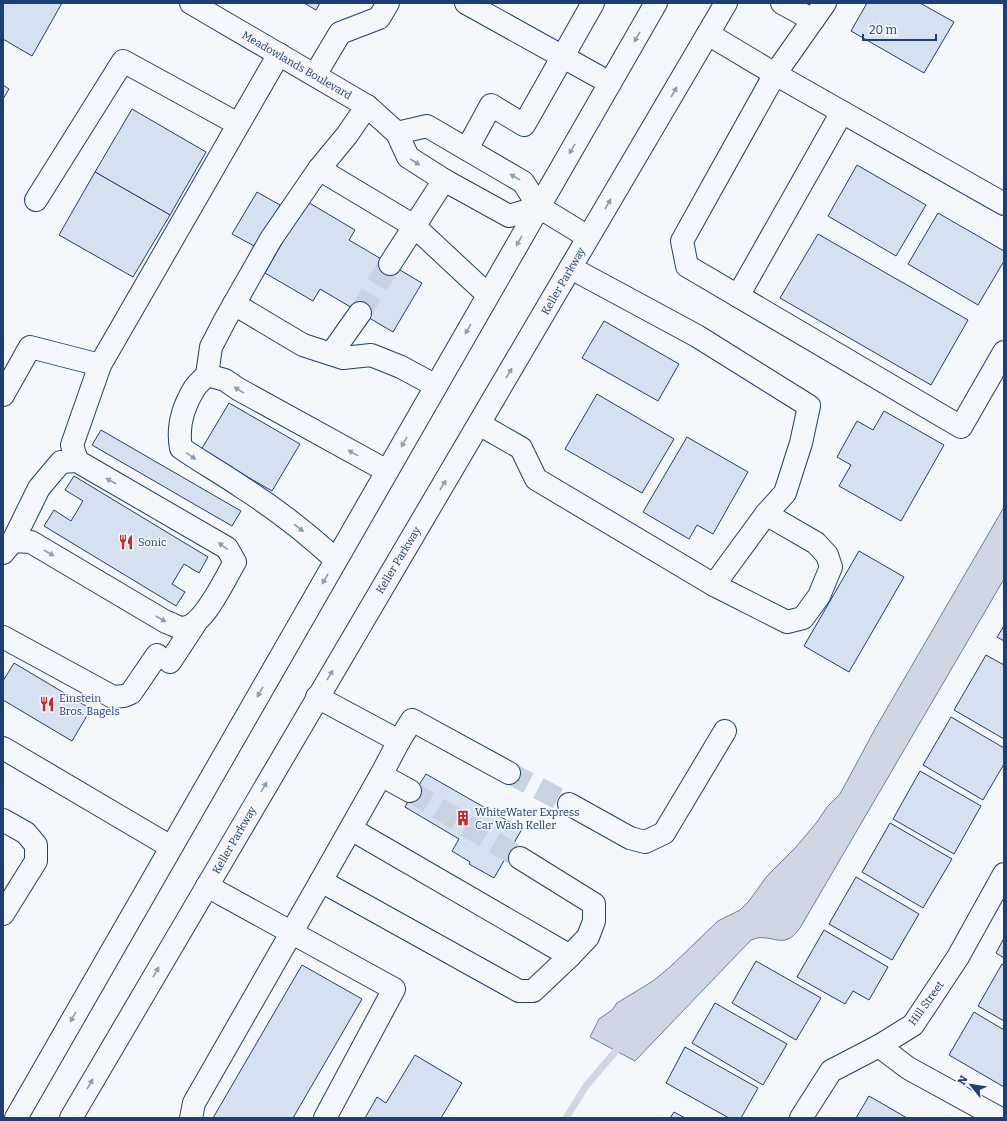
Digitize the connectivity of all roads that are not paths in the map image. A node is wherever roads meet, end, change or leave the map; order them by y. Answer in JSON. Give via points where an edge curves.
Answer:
{"nodes":[{"id":1,"x":191,"y":3,"type":"edge"},
{"id":2,"x":388,"y":3,"type":"edge"},
{"id":3,"x":466,"y":3,"type":"edge"},
{"id":4,"x":593,"y":3,"type":"edge"},
{"id":5,"x":656,"y":3,"type":"edge"},
{"id":6,"x":726,"y":3,"type":"edge"},
{"id":7,"x":782,"y":3,"type":"edge"},
{"id":8,"x":819,"y":12,"type":"edge"},
{"id":9,"x":708,"y":34,"type":"junction"},
{"id":10,"x":278,"y":54,"type":"junction"},
{"id":11,"x":563,"y":56,"type":"junction"},
{"id":12,"x":775,"y":74,"type":"junction"},
{"id":13,"x":315,"y":75,"type":"junction"},
{"id":14,"x":610,"y":83,"type":"junction"},
{"id":15,"x":367,"y":106,"type":"junction"},
{"id":16,"x":842,"y":112,"type":"junction"},
{"id":17,"x":238,"y":124,"type":"junction"},
{"id":18,"x":397,"y":133,"type":"junction"},
{"id":19,"x":467,"y":149,"type":"junction"},
{"id":20,"x":319,"y":168,"type":"junction"},
{"id":21,"x":444,"y":180,"type":"junction"},
{"id":22,"x":36,"y":200,"type":"dead end"},
{"id":23,"x":1004,"y":204,"type":"edge"},
{"id":24,"x":539,"y":207,"type":"junction"},
{"id":25,"x":414,"y":226,"type":"junction"},
{"id":26,"x":588,"y":237,"type":"junction"},
{"id":27,"x":390,"y":264,"type":"tunnel mouth"},
{"id":28,"x":571,"y":268,"type":"junction"},
{"id":29,"x":488,"y":295,"type":"junction"},
{"id":30,"x":738,"y":296,"type":"junction"},
{"id":31,"x":234,"y":304,"type":"junction"},
{"id":32,"x":360,"y":313,"type":"tunnel mouth"},
{"id":33,"x":1004,"y":352,"type":"edge"},
{"id":34,"x":331,"y":354,"type":"junction"},
{"id":35,"x":100,"y":365,"type":"junction"},
{"id":36,"x":207,"y":375,"type":"junction"},
{"id":37,"x":436,"y":386,"type":"junction"},
{"id":38,"x":3,"y":395,"type":"edge"},
{"id":39,"x":479,"y":424,"type":"junction"},
{"id":40,"x":77,"y":461,"type":"junction"},
{"id":41,"x":387,"y":472,"type":"junction"},
{"id":42,"x":766,"y":514,"type":"junction"},
{"id":43,"x":8,"y":547,"type":"edge"},
{"id":44,"x":336,"y":560,"type":"junction"},
{"id":45,"x":714,"y":586,"type":"junction"},
{"id":46,"x":195,"y":624,"type":"junction"},
{"id":47,"x":3,"y":637,"type":"edge"},
{"id":48,"x":317,"y":697,"type":"junction"},
{"id":49,"x":725,"y":731,"type":"dead end"},
{"id":50,"x":399,"y":741,"type":"junction"},
{"id":51,"x":3,"y":748,"type":"edge"},
{"id":52,"x":509,"y":773,"type":"tunnel mouth"},
{"id":53,"x":381,"y":775,"type":"junction"},
{"id":54,"x":410,"y":791,"type":"tunnel mouth"},
{"id":55,"x":569,"y":804,"type":"tunnel mouth"},
{"id":56,"x":3,"y":820,"type":"edge"},
{"id":57,"x":351,"y":829,"type":"junction"},
{"id":58,"x":171,"y":847,"type":"junction"},
{"id":59,"x":520,"y":858,"type":"tunnel mouth"},
{"id":60,"x":1004,"y":874,"type":"edge"},
{"id":61,"x":321,"y":881,"type":"junction"},
{"id":62,"x":206,"y":886,"type":"junction"},
{"id":63,"x":3,"y":914,"type":"edge"},
{"id":64,"x":291,"y":932,"type":"junction"},
{"id":65,"x":570,"y":956,"type":"junction"},
{"id":66,"x":879,"y":1046,"type":"junction"},
{"id":67,"x":16,"y":1118,"type":"edge"},
{"id":68,"x":71,"y":1118,"type":"edge"},
{"id":69,"x":191,"y":1118,"type":"edge"},
{"id":70,"x":325,"y":1118,"type":"edge"},
{"id":71,"x":801,"y":1118,"type":"edge"},
{"id":72,"x":1000,"y":1118,"type":"edge"}],
"edges":[{"from":1,"to":10,"type":"main road","name":"Meadowlands Boulevard"},
{"from":2,"to":13,"type":"main road","via":[[379,18],[340,33]]},
{"from":3,"to":11,"type":"main road"},
{"from":4,"to":11,"type":"main road"},
{"from":5,"to":14,"type":"main road","one_way":true},
{"from":6,"to":9,"type":"main road","name":"Keller Parkway"},
{"from":7,"to":8,"type":"main road"},
{"from":8,"to":12,"type":"main road"},
{"from":9,"to":12,"type":"main road"},
{"from":26,"to":9,"type":"main road","name":"Keller Parkway","one_way":true},
{"from":10,"to":13,"type":"main road","name":"Meadowlands Boulevard"},
{"from":10,"to":17,"type":"main road"},
{"from":11,"to":14,"type":"main road"},
{"from":11,"to":19,"type":"main road","via":[[524,125],[491,104]]},
{"from":12,"to":16,"type":"main road"},
{"from":12,"to":30,"type":"main road","via":[[682,241],[687,266]]},
{"from":13,"to":15,"type":"main road","name":"Meadowlands Boulevard"},
{"from":14,"to":24,"type":"main road","one_way":true},
{"from":15,"to":18,"type":"main road","name":"Meadowlands Boulevard"},
{"from":15,"to":20,"type":"main road"},
{"from":16,"to":23,"type":"main road"},
{"from":16,"to":30,"type":"main road"},
{"from":17,"to":22,"type":"main road","via":[[123,60]]},
{"from":17,"to":35,"type":"main road"},
{"from":18,"to":19,"type":"main road","via":[[427,126]]},
{"from":18,"to":21,"type":"main road","name":"Meadowlands Boulevard","one_way":true,"via":[[408,157]]},
{"from":24,"to":19,"type":"main road","one_way":true,"via":[[523,182]]},
{"from":20,"to":25,"type":"main road"},
{"from":20,"to":31,"type":"main road","via":[[272,239]]},
{"from":21,"to":24,"type":"main road","name":"Meadowlands Boulevard","via":[[509,216]]},
{"from":21,"to":25,"type":"main road"},
{"from":24,"to":26,"type":"main road"},
{"from":24,"to":29,"type":"main road","one_way":true},
{"from":25,"to":27,"type":"main road"},
{"from":25,"to":29,"type":"main road"},
{"from":26,"to":28,"type":"main road","name":"Keller Parkway"},
{"from":39,"to":28,"type":"main road","name":"Keller Parkway","one_way":true},
{"from":28,"to":42,"type":"main road","via":[[697,336],[809,406],[801,443],[785,493]]},
{"from":29,"to":37,"type":"main road","one_way":true},
{"from":30,"to":33,"type":"main road","via":[[962,427]]},
{"from":31,"to":34,"type":"main road","via":[[303,345]]},
{"from":31,"to":36,"type":"main road","via":[[211,347]]},
{"from":32,"to":34,"type":"main road"},
{"from":34,"to":37,"type":"main road","via":[[343,358],[371,356],[401,367]]},
{"from":35,"to":38,"type":"main road","via":[[30,347]]},
{"from":35,"to":40,"type":"main road","via":[[72,445]]},
{"from":41,"to":36,"type":"main road","one_way":true,"via":[[225,380]]},
{"from":36,"to":44,"type":"main road","one_way":true,"via":[[195,388],[182,412],[179,436],[181,448],[307,533]]},
{"from":37,"to":41,"type":"main road","one_way":true},
{"from":39,"to":45,"type":"main road","via":[[521,448],[536,479]]},
{"from":48,"to":39,"type":"main road","name":"Keller Parkway","one_way":true},
{"from":40,"to":43,"type":"main road","via":[[61,462],[39,488]]},
{"from":46,"to":40,"type":"main road","one_way":true,"via":[[212,603],[235,562],[227,548]]},
{"from":41,"to":44,"type":"main road"},
{"from":42,"to":45,"type":"main road"},
{"from":42,"to":45,"type":"main road","via":[[816,543],[827,555],[831,567],[819,596],[803,618],[787,622]]},
{"from":43,"to":46,"type":"main road","one_way":true,"via":[[31,542],[166,622],[181,628]]},
{"from":44,"to":58,"type":"main road","one_way":true},
{"from":46,"to":47,"type":"main road","via":[[131,693],[113,697]]},
{"from":48,"to":50,"type":"main road"},
{"from":62,"to":48,"type":"main road","name":"Keller Parkway","one_way":true},
{"from":49,"to":55,"type":"main road","via":[[664,833],[645,842],[630,838]]},
{"from":50,"to":52,"type":"main road","via":[[412,720]]},
{"from":50,"to":53,"type":"main road"},
{"from":51,"to":58,"type":"main road"},
{"from":53,"to":54,"type":"main road"},
{"from":53,"to":57,"type":"main road"},
{"from":56,"to":63,"type":"main road","via":[[26,833],[36,845],[36,861]]},
{"from":57,"to":61,"type":"main road"},
{"from":57,"to":65,"type":"main road"},
{"from":58,"to":67,"type":"main road","one_way":true},
{"from":59,"to":65,"type":"main road","via":[[594,904],[594,921],[588,937]]},
{"from":60,"to":66,"type":"main road","name":"Hill Street","via":[[958,957],[913,1025]]},
{"from":61,"to":64,"type":"main road"},
{"from":61,"to":65,"type":"main road","via":[[519,991],[533,991]]},
{"from":62,"to":64,"type":"main road"},
{"from":68,"to":62,"type":"main road","name":"Keller Parkway","one_way":true},
{"from":64,"to":69,"type":"main road","via":[[194,1103]]},
{"from":64,"to":70,"type":"main road","via":[[394,989]]},
{"from":66,"to":71,"type":"main road","name":"Hill Street","via":[[831,1071]]},
{"from":66,"to":72,"type":"main road","via":[[908,1068]]}]}
